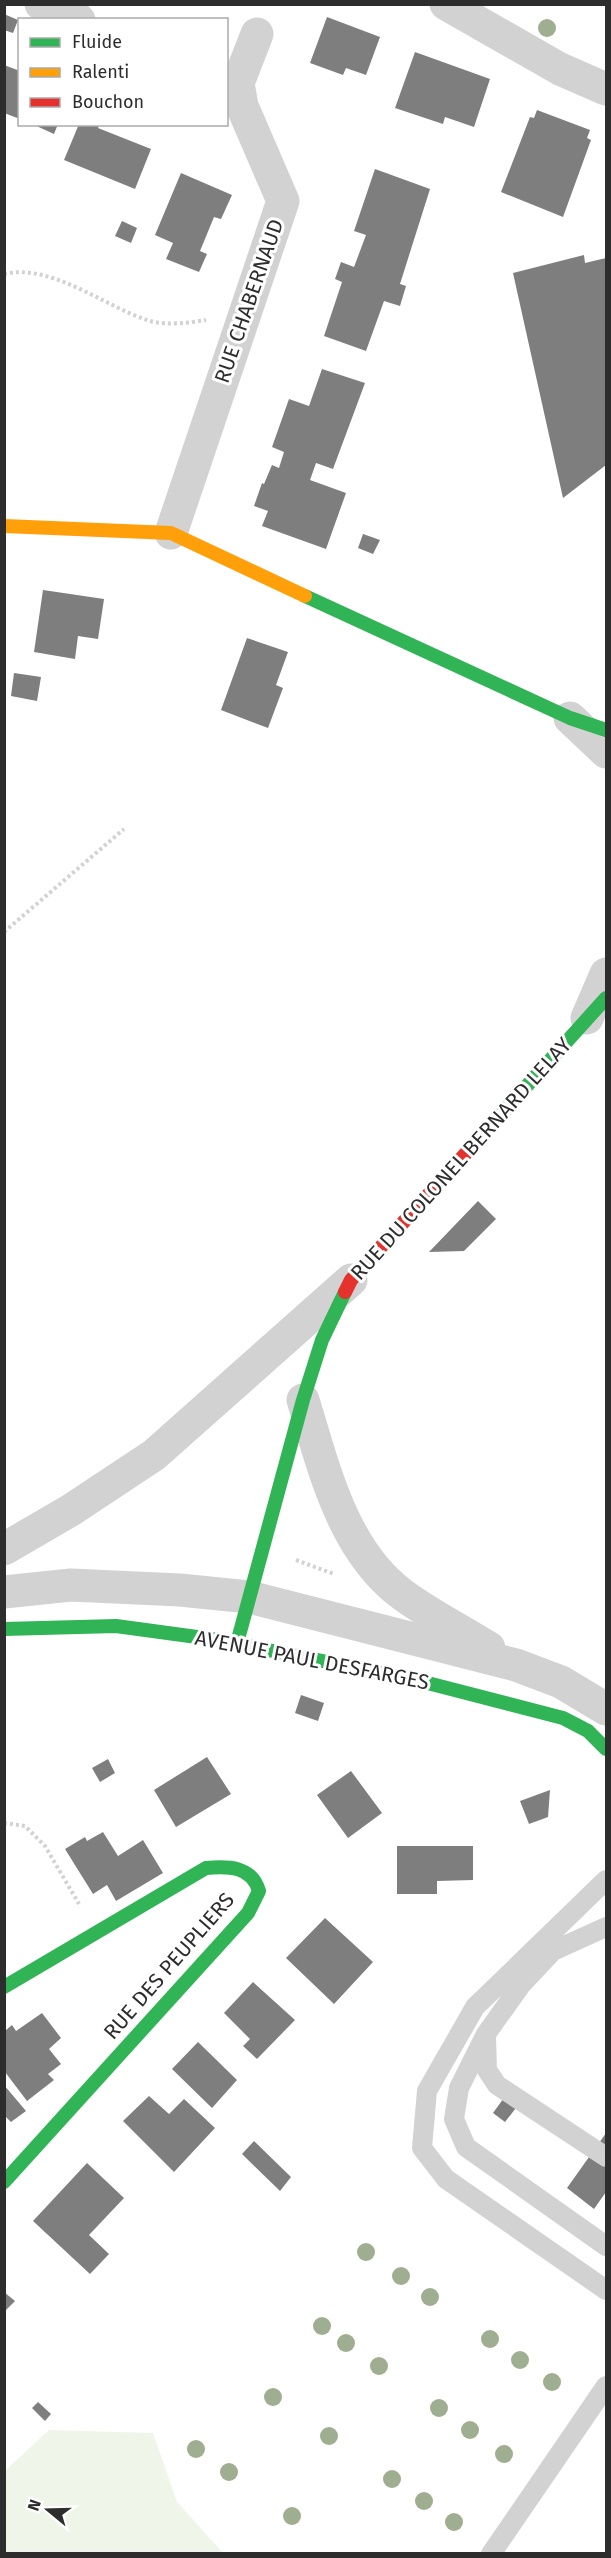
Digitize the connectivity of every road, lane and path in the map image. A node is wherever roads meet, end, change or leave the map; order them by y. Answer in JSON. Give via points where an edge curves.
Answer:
{"nodes":[{"id":1,"x":41,"y":4,"type":"edge"},
{"id":2,"x":446,"y":4,"type":"edge"},
{"id":3,"x":74,"y":18,"type":"edge"},
{"id":4,"x":257,"y":34,"type":"dead end"},
{"id":5,"x":232,"y":80,"type":"edge"},
{"id":6,"x":606,"y":89,"type":"edge"},
{"id":7,"x":4,"y":274,"type":"edge"},
{"id":8,"x":245,"y":311,"type":"junction"},
{"id":9,"x":4,"y":526,"type":"edge"},
{"id":10,"x":171,"y":533,"type":"junction"},
{"id":11,"x":570,"y":718,"type":"junction"},
{"id":12,"x":606,"y":730,"type":"edge"},
{"id":13,"x":606,"y":752,"type":"edge"},
{"id":14,"x":124,"y":829,"type":"dead end"},
{"id":15,"x":4,"y":932,"type":"edge"},
{"id":16,"x":606,"y":974,"type":"edge"},
{"id":17,"x":597,"y":1008,"type":"edge"},
{"id":18,"x":351,"y":1280,"type":"junction"},
{"id":19,"x":303,"y":1400,"type":"junction"},
{"id":20,"x":4,"y":1549,"type":"edge"},
{"id":21,"x":4,"y":1592,"type":"edge"},
{"id":22,"x":249,"y":1597,"type":"junction"},
{"id":23,"x":4,"y":1629,"type":"edge"},
{"id":24,"x":237,"y":1643,"type":"junction"},
{"id":25,"x":516,"y":1665,"type":"junction"},
{"id":26,"x":606,"y":1709,"type":"edge"},
{"id":27,"x":606,"y":1749,"type":"edge"},
{"id":28,"x":4,"y":1823,"type":"edge"},
{"id":29,"x":606,"y":1880,"type":"edge"},
{"id":30,"x":606,"y":1927,"type":"edge"},
{"id":31,"x":96,"y":1932,"type":"junction"},
{"id":32,"x":4,"y":1988,"type":"edge"},
{"id":33,"x":486,"y":2034,"type":"junction"},
{"id":34,"x":606,"y":2157,"type":"edge"},
{"id":35,"x":4,"y":2182,"type":"edge"},
{"id":36,"x":606,"y":2246,"type":"edge"},
{"id":37,"x":606,"y":2290,"type":"edge"},
{"id":38,"x":606,"y":2386,"type":"edge"},
{"id":39,"x":491,"y":2553,"type":"edge"}],
"edges":[{"from":1,"to":3,"type":"street"},
{"from":2,"to":6,"type":"street","via":[[560,69]]},
{"from":4,"to":5,"type":"street"},
{"from":5,"to":8,"type":"street","name":"RUE CHABERNAUD","via":[[283,201]]},
{"from":7,"to":8,"type":"path","via":[[47,276],[148,321],[192,323]]},
{"from":8,"to":10,"type":"street","name":"RUE CHABERNAUD"},
{"from":9,"to":10,"type":"street"},
{"from":10,"to":11,"type":"street"},
{"from":11,"to":12,"type":"street"},
{"from":11,"to":13,"type":"street"},
{"from":14,"to":15,"type":"path"},
{"from":16,"to":17,"type":"street"},
{"from":17,"to":18,"type":"street","name":"RUE DU COLONEL BERNARD LELAY"},
{"from":18,"to":19,"type":"street","name":"RUE DU COLONEL BERNARD LELAY","via":[[322,1340]]},
{"from":18,"to":20,"type":"street","via":[[154,1455]]},
{"from":19,"to":22,"type":"street","name":"RUE DU COLONEL BERNARD LELAY"},
{"from":19,"to":25,"type":"street","via":[[342,1517],[377,1571],[403,1594]]},
{"from":21,"to":22,"type":"street","name":"AVENUE PAUL DESFARGES","via":[[71,1585]]},
{"from":22,"to":24,"type":"street","name":"RUE DU COLONEL BERNARD LELAY"},
{"from":22,"to":25,"type":"street","name":"AVENUE PAUL DESFARGES"},
{"from":23,"to":24,"type":"street","name":"AVENUE PAUL DESFARGES","via":[[116,1626]]},
{"from":24,"to":27,"type":"street","name":"AVENUE PAUL DESFARGES","via":[[416,1680],[563,1718],[588,1731]]},
{"from":25,"to":26,"type":"street","name":"AVENUE PAUL DESFARGES","via":[[561,1682]]},
{"from":28,"to":31,"type":"path","via":[[25,1826],[45,1846]]},
{"from":29,"to":37,"type":"lane","via":[[475,2007],[427,2091],[422,2148],[446,2179]]},
{"from":30,"to":33,"type":"lane","via":[[553,1951],[521,1985]]},
{"from":31,"to":32,"type":"street","name":"RUE DES PEUPLIERS"},
{"from":31,"to":35,"type":"street","name":"RUE DES PEUPLIERS","via":[[206,1868],[225,1866],[240,1870],[254,1877],[259,1891],[248,1913]]},
{"from":33,"to":34,"type":"lane","via":[[487,2070],[497,2085]]},
{"from":33,"to":36,"type":"lane","via":[[459,2088],[454,2119],[466,2147]]},
{"from":38,"to":39,"type":"lane"}]}
